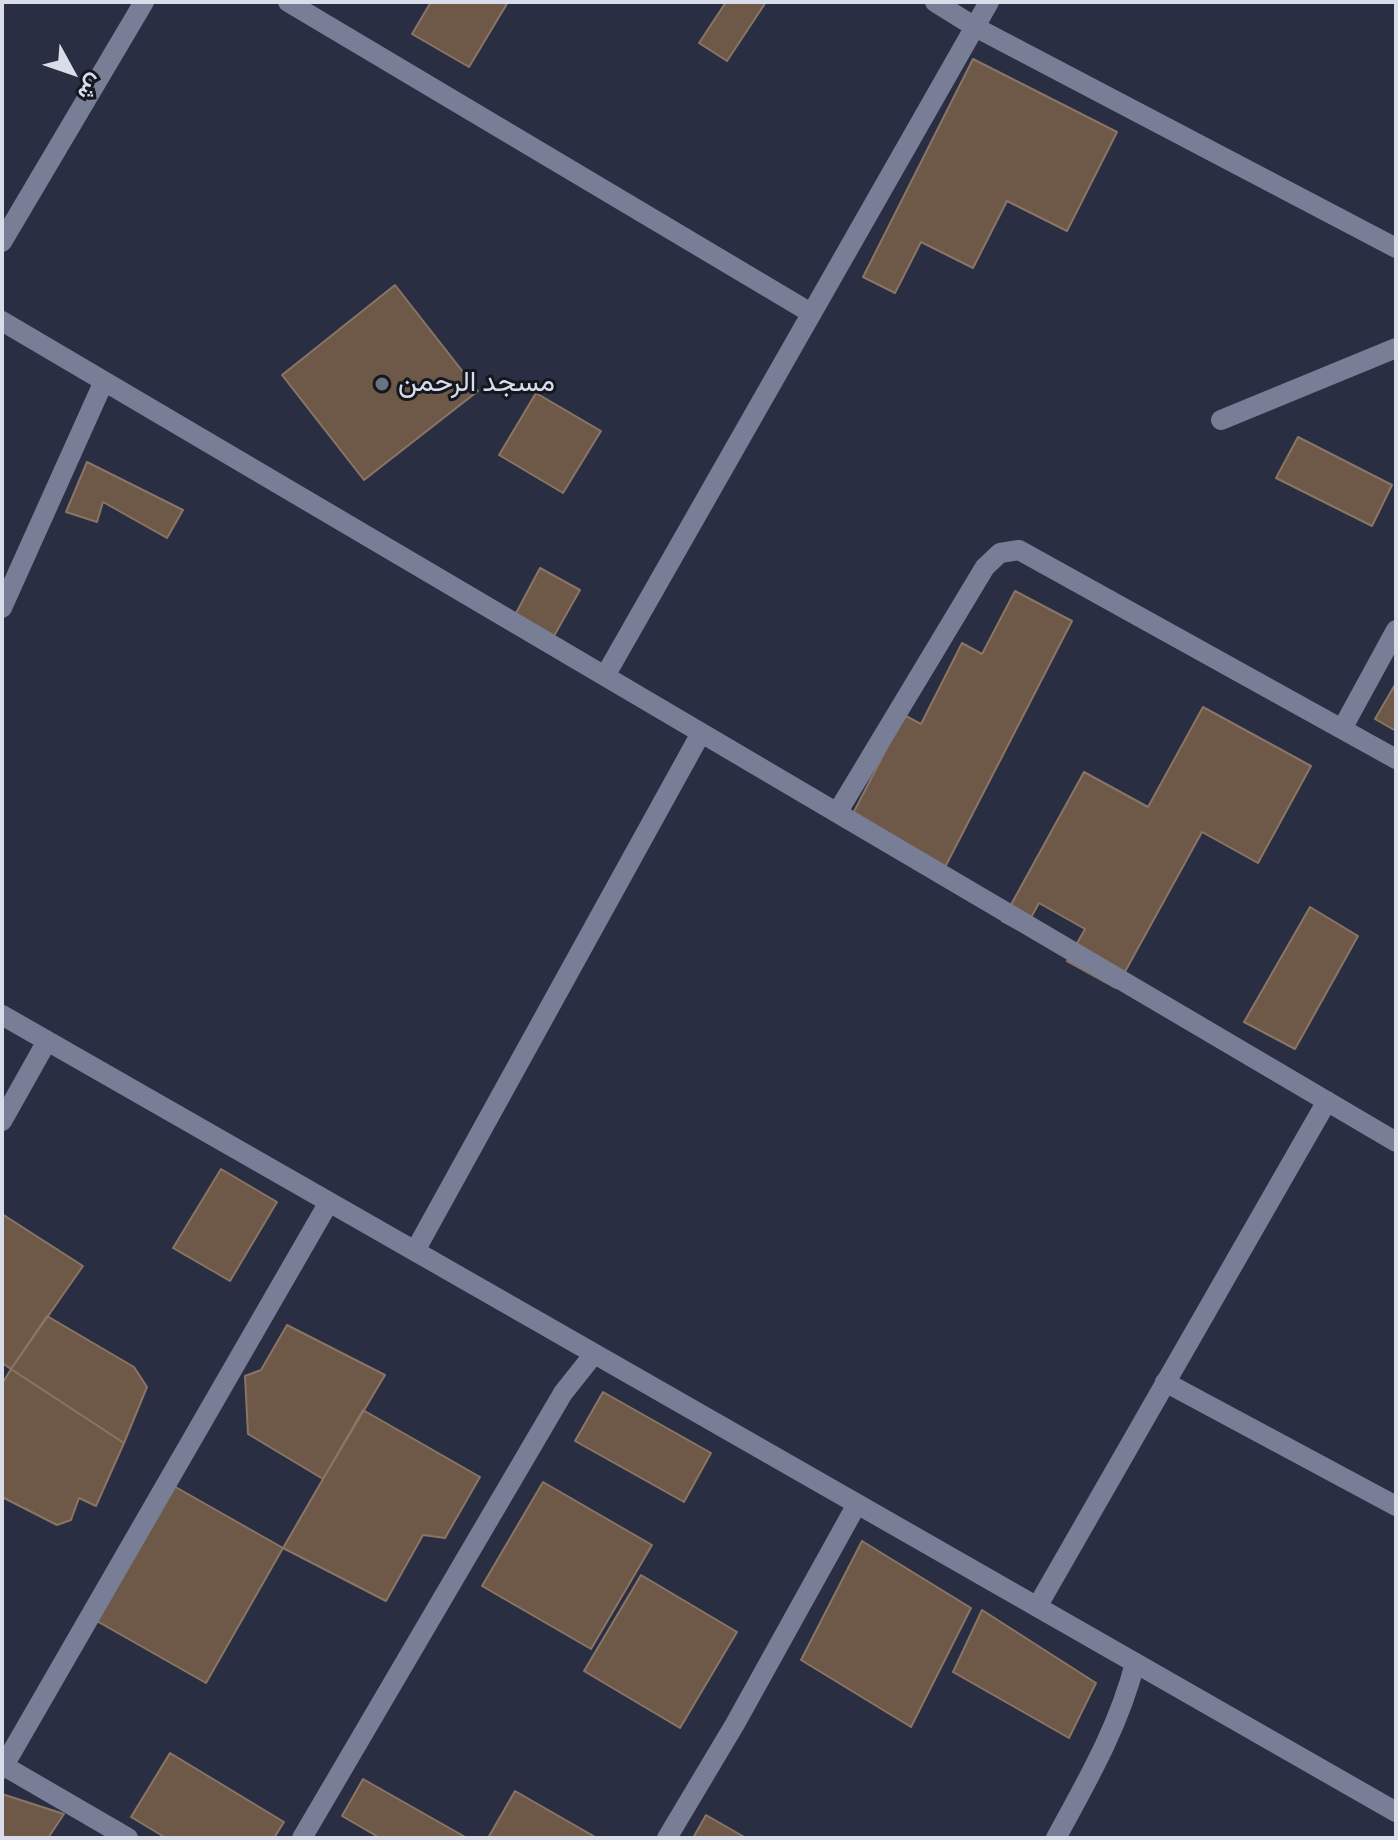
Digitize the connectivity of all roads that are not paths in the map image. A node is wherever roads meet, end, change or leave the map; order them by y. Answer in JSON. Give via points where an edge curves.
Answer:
{"nodes":[{"id":1,"x":144,"y":2,"type":"edge"},
{"id":2,"x":288,"y":2,"type":"edge"},
{"id":3,"x":935,"y":2,"type":"edge"},
{"id":4,"x":989,"y":2,"type":"edge"},
{"id":5,"x":975,"y":27,"type":"junction"},
{"id":6,"x":2,"y":242,"type":"edge"},
{"id":7,"x":1396,"y":248,"type":"edge"},
{"id":8,"x":811,"y":313,"type":"junction"},
{"id":9,"x":2,"y":321,"type":"edge"},
{"id":10,"x":1396,"y":348,"type":"edge"},
{"id":11,"x":104,"y":381,"type":"junction"},
{"id":12,"x":1221,"y":420,"type":"dead end"},
{"id":13,"x":2,"y":608,"type":"edge"},
{"id":14,"x":1396,"y":630,"type":"edge"},
{"id":15,"x":605,"y":676,"type":"junction"},
{"id":16,"x":1342,"y":729,"type":"junction"},
{"id":17,"x":701,"y":733,"type":"junction"},
{"id":18,"x":1396,"y":759,"type":"edge"},
{"id":19,"x":837,"y":813,"type":"junction"},
{"id":20,"x":2,"y":1015,"type":"edge"},
{"id":21,"x":47,"y":1041,"type":"junction"},
{"id":22,"x":1327,"y":1101,"type":"junction"},
{"id":23,"x":2,"y":1121,"type":"edge"},
{"id":24,"x":1396,"y":1142,"type":"edge"},
{"id":25,"x":329,"y":1202,"type":"junction"},
{"id":26,"x":415,"y":1251,"type":"junction"},
{"id":27,"x":594,"y":1354,"type":"junction"},
{"id":28,"x":1165,"y":1382,"type":"junction"},
{"id":29,"x":857,"y":1504,"type":"junction"},
{"id":30,"x":1396,"y":1506,"type":"edge"},
{"id":31,"x":1037,"y":1607,"type":"junction"},
{"id":32,"x":1135,"y":1663,"type":"junction"},
{"id":33,"x":3,"y":1767,"type":"edge"},
{"id":34,"x":1396,"y":1812,"type":"edge"},
{"id":35,"x":128,"y":1838,"type":"edge"},
{"id":36,"x":302,"y":1838,"type":"edge"},
{"id":37,"x":667,"y":1838,"type":"edge"},
{"id":38,"x":1056,"y":1838,"type":"edge"}],
"edges":[{"from":1,"to":6,"type":"street"},
{"from":2,"to":8,"type":"street"},
{"from":3,"to":5,"type":"street"},
{"from":4,"to":5,"type":"street"},
{"from":5,"to":7,"type":"street"},
{"from":5,"to":8,"type":"street"},
{"from":8,"to":15,"type":"street"},
{"from":9,"to":11,"type":"street"},
{"from":10,"to":12,"type":"street"},
{"from":11,"to":13,"type":"street"},
{"from":11,"to":15,"type":"street"},
{"from":14,"to":16,"type":"street"},
{"from":15,"to":17,"type":"street"},
{"from":16,"to":18,"type":"street"},
{"from":16,"to":19,"type":"street","via":[[1037,558],[1019,550],[1000,553],[985,567]]},
{"from":17,"to":19,"type":"street"},
{"from":17,"to":26,"type":"street"},
{"from":19,"to":22,"type":"street"},
{"from":20,"to":21,"type":"street"},
{"from":21,"to":23,"type":"street"},
{"from":21,"to":25,"type":"street"},
{"from":22,"to":24,"type":"street"},
{"from":22,"to":28,"type":"street"},
{"from":25,"to":26,"type":"street"},
{"from":25,"to":33,"type":"street"},
{"from":26,"to":27,"type":"street"},
{"from":27,"to":29,"type":"street"},
{"from":27,"to":36,"type":"street","via":[[563,1393]]},
{"from":28,"to":30,"type":"street"},
{"from":28,"to":31,"type":"street"},
{"from":29,"to":31,"type":"street"},
{"from":29,"to":37,"type":"street"},
{"from":31,"to":32,"type":"street"},
{"from":32,"to":34,"type":"street"},
{"from":32,"to":38,"type":"street","via":[[1125,1700]]},
{"from":33,"to":35,"type":"street"}]}
